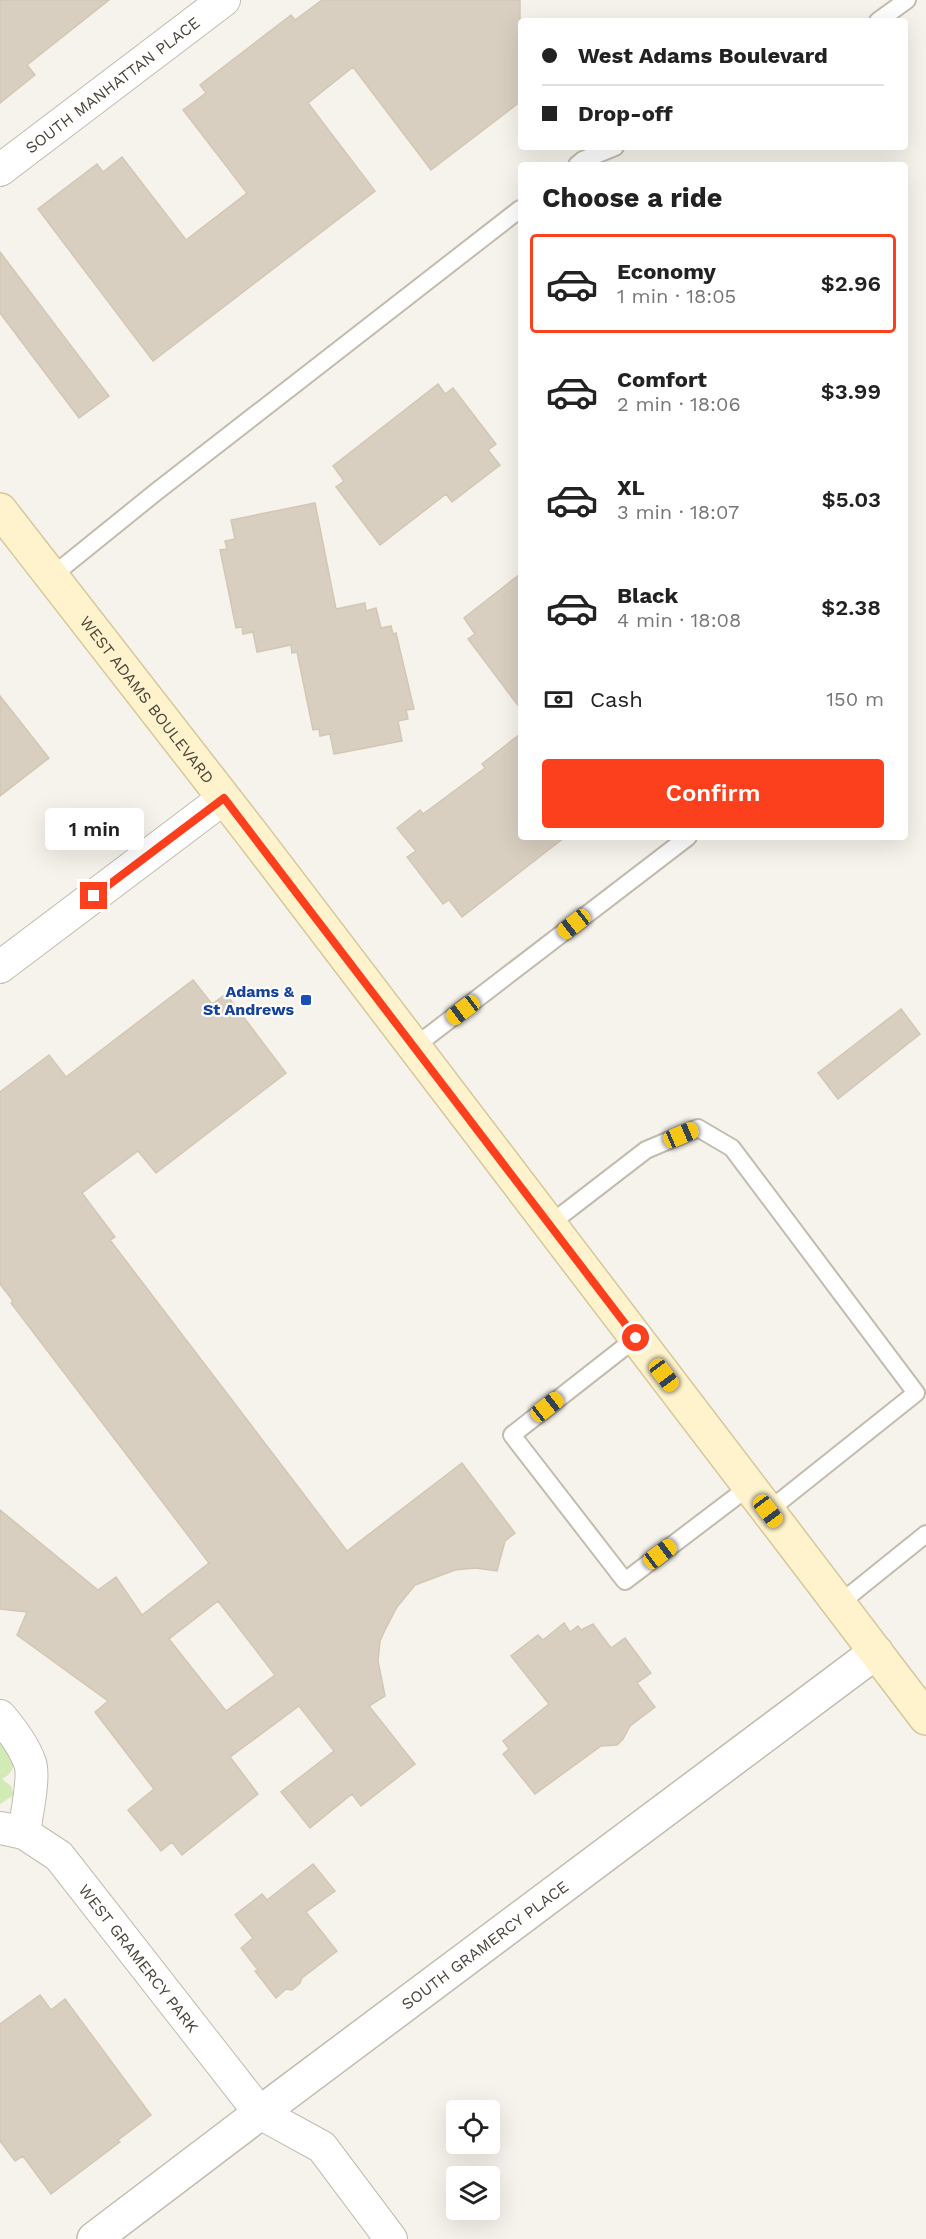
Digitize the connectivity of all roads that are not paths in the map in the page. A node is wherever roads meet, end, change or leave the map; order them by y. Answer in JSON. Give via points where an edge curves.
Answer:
{"nodes":[{"id":1,"x":224,"y":0,"type":"edge"},
{"id":2,"x":907,"y":0,"type":"edge"},
{"id":3,"x":882,"y":18,"type":"edge"},
{"id":4,"x":608,"y":150,"type":"edge"},
{"id":5,"x":581,"y":162,"type":"edge"},
{"id":6,"x":0,"y":170,"type":"edge"},
{"id":7,"x":518,"y":211,"type":"edge"},
{"id":8,"x":0,"y":510,"type":"edge"},
{"id":9,"x":52,"y":576,"type":"junction"},
{"id":10,"x":224,"y":798,"type":"junction"},
{"id":11,"x":684,"y":840,"type":"edge"},
{"id":12,"x":0,"y":966,"type":"edge"},
{"id":13,"x":414,"y":1047,"type":"junction"},
{"id":14,"x":550,"y":1224,"type":"junction"},
{"id":15,"x":636,"y":1338,"type":"junction"},
{"id":16,"x":921,"y":1393,"type":"edge"},
{"id":17,"x":759,"y":1499,"type":"junction"},
{"id":18,"x":926,"y":1534,"type":"edge"},
{"id":19,"x":839,"y":1604,"type":"junction"},
{"id":20,"x":876,"y":1652,"type":"junction"},
{"id":21,"x":0,"y":1716,"type":"edge"},
{"id":22,"x":926,"y":1719,"type":"edge"},
{"id":23,"x":12,"y":1830,"type":"edge"},
{"id":24,"x":260,"y":2113,"type":"junction"},
{"id":25,"x":94,"y":2239,"type":"edge"},
{"id":26,"x":391,"y":2239,"type":"edge"}],
"edges":[{"from":1,"to":6,"type":"street","name":"SOUTH MANHATTAN PLACE"},
{"from":2,"to":3,"type":"lane"},
{"from":4,"to":5,"type":"lane"},
{"from":7,"to":9,"type":"lane"},
{"from":8,"to":9,"type":"main road","name":"WEST ADAMS BOULEVARD"},
{"from":9,"to":10,"type":"main road","name":"WEST ADAMS BOULEVARD"},
{"from":10,"to":12,"type":"street"},
{"from":10,"to":13,"type":"main road","name":"WEST ADAMS BOULEVARD"},
{"from":11,"to":13,"type":"lane"},
{"from":13,"to":14,"type":"main road","name":"WEST ADAMS BOULEVARD"},
{"from":14,"to":15,"type":"main road","name":"WEST ADAMS BOULEVARD"},
{"from":14,"to":16,"type":"lane","via":[[646,1150],[698,1128],[732,1148]]},
{"from":15,"to":17,"type":"main road","name":"WEST ADAMS BOULEVARD"},
{"from":15,"to":17,"type":"lane","via":[[512,1435],[625,1581]]},
{"from":16,"to":17,"type":"lane"},
{"from":17,"to":19,"type":"main road","name":"WEST ADAMS BOULEVARD"},
{"from":18,"to":19,"type":"lane"},
{"from":19,"to":20,"type":"main road","name":"WEST ADAMS BOULEVARD"},
{"from":20,"to":22,"type":"main road","name":"WEST ADAMS BOULEVARD"},
{"from":20,"to":24,"type":"street","name":"SOUTH GRAMERCY PLACE"},
{"from":21,"to":23,"type":"street","via":[[32,1765],[30,1792]]},
{"from":23,"to":24,"type":"street","name":"WEST GRAMERCY PARK","via":[[59,1856]]},
{"from":24,"to":25,"type":"street","name":"SOUTH GRAMERCY PLACE"},
{"from":24,"to":26,"type":"street","via":[[322,2147]]}]}
